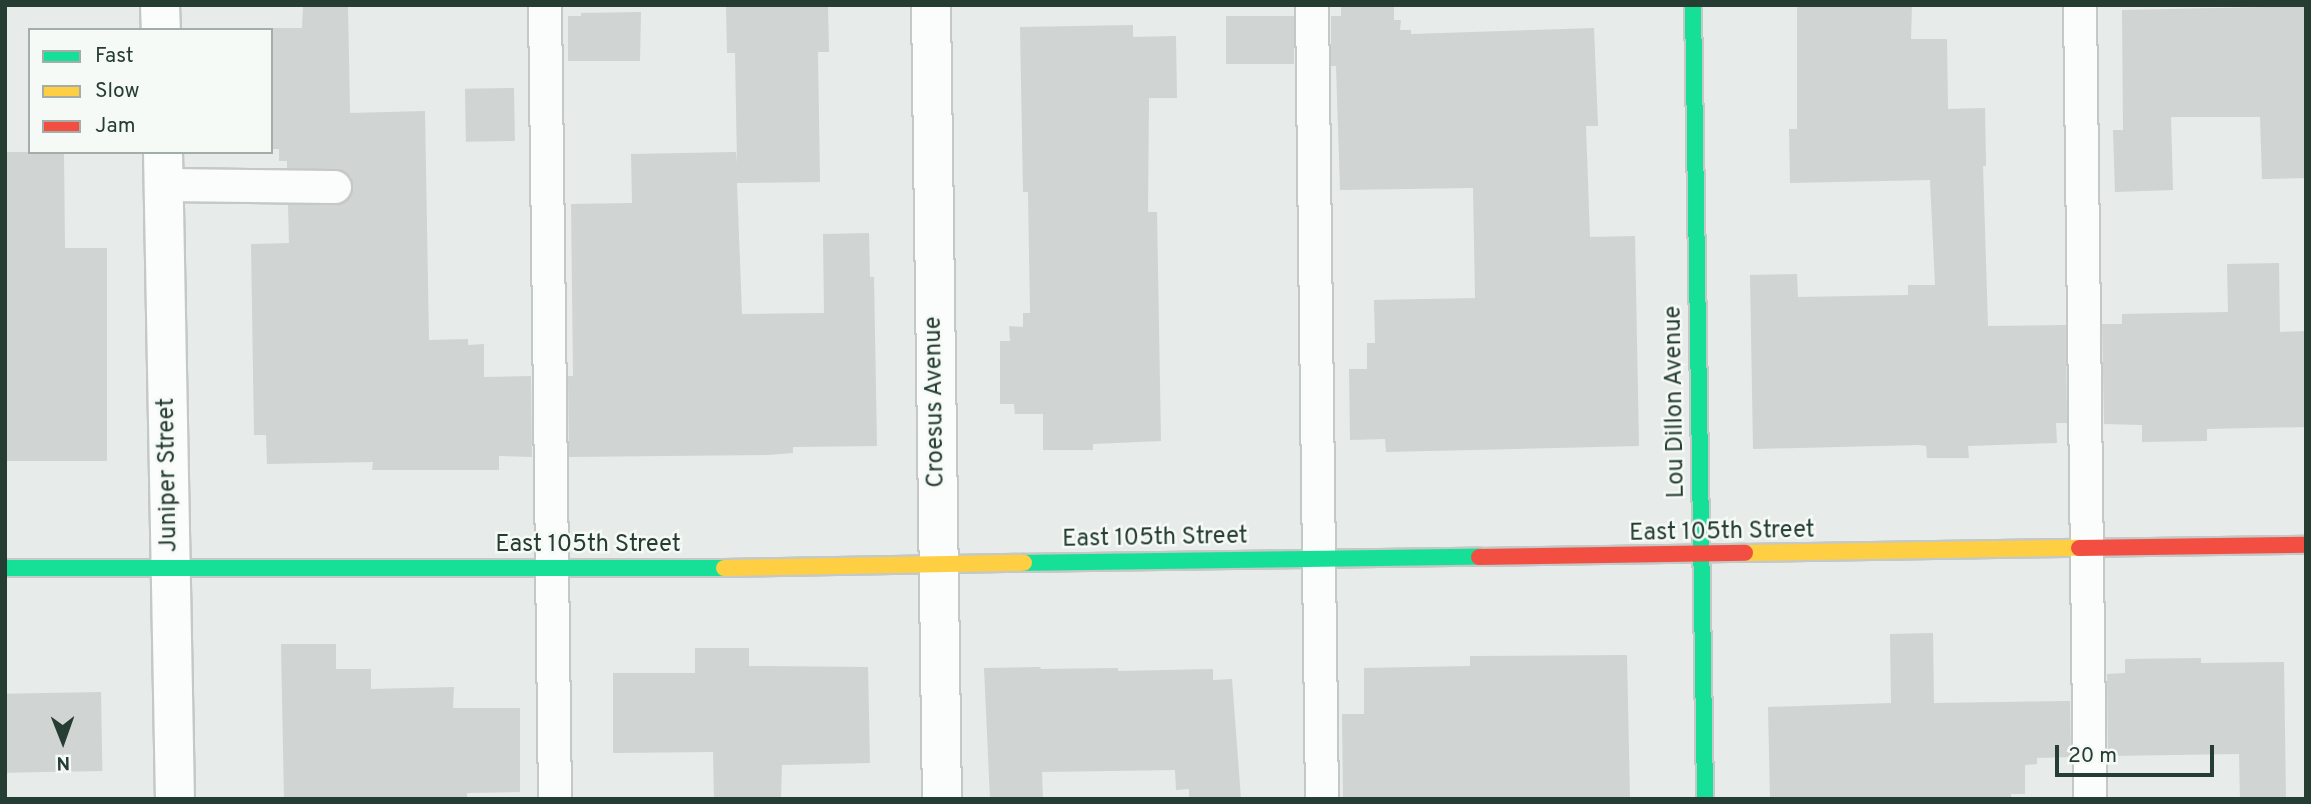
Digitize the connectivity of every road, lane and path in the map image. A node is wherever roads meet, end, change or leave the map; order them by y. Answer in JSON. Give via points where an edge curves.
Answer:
{"nodes":[{"id":1,"x":160,"y":5,"type":"edge"},
{"id":2,"x":545,"y":5,"type":"edge"},
{"id":3,"x":931,"y":5,"type":"edge"},
{"id":4,"x":1312,"y":5,"type":"edge"},
{"id":5,"x":1693,"y":5,"type":"edge"},
{"id":6,"x":2080,"y":5,"type":"edge"},
{"id":7,"x":160,"y":28,"type":"edge"},
{"id":8,"x":163,"y":169,"type":"edge"},
{"id":9,"x":335,"y":187,"type":"dead end"},
{"id":10,"x":2306,"y":545,"type":"edge"},
{"id":11,"x":2087,"y":550,"type":"junction"},
{"id":12,"x":1701,"y":556,"type":"junction"},
{"id":13,"x":1319,"y":559,"type":"junction"},
{"id":14,"x":938,"y":565,"type":"junction"},
{"id":15,"x":171,"y":566,"type":"junction"},
{"id":16,"x":5,"y":568,"type":"edge"},
{"id":17,"x":553,"y":570,"type":"junction"},
{"id":18,"x":175,"y":799,"type":"edge"},
{"id":19,"x":555,"y":799,"type":"edge"},
{"id":20,"x":942,"y":799,"type":"edge"},
{"id":21,"x":1322,"y":799,"type":"edge"},
{"id":22,"x":1705,"y":799,"type":"edge"},
{"id":23,"x":2090,"y":799,"type":"edge"}],
"edges":[{"from":1,"to":7,"type":"street"},
{"from":2,"to":17,"type":"lane"},
{"from":3,"to":14,"type":"street","name":"Croesus Avenue"},
{"from":4,"to":13,"type":"lane"},
{"from":5,"to":12,"type":"street","name":"Lou Dillon Avenue"},
{"from":6,"to":11,"type":"lane"},
{"from":8,"to":9,"type":"lane"},
{"from":8,"to":15,"type":"street","name":"Juniper Street"},
{"from":10,"to":11,"type":"street","name":"East 105th Street"},
{"from":11,"to":12,"type":"street","name":"East 105th Street"},
{"from":11,"to":23,"type":"lane"},
{"from":12,"to":13,"type":"street","name":"East 105th Street"},
{"from":12,"to":22,"type":"street","name":"Lou Dillon Avenue"},
{"from":13,"to":14,"type":"street","name":"East 105th Street"},
{"from":13,"to":21,"type":"lane"},
{"from":14,"to":17,"type":"street","name":"East 105th Street"},
{"from":14,"to":20,"type":"street","name":"Croesus Avenue"},
{"from":15,"to":16,"type":"street","name":"East 105th Street"},
{"from":15,"to":17,"type":"street","name":"East 105th Street"},
{"from":15,"to":18,"type":"street","name":"Juniper Street"},
{"from":17,"to":19,"type":"lane"}]}
